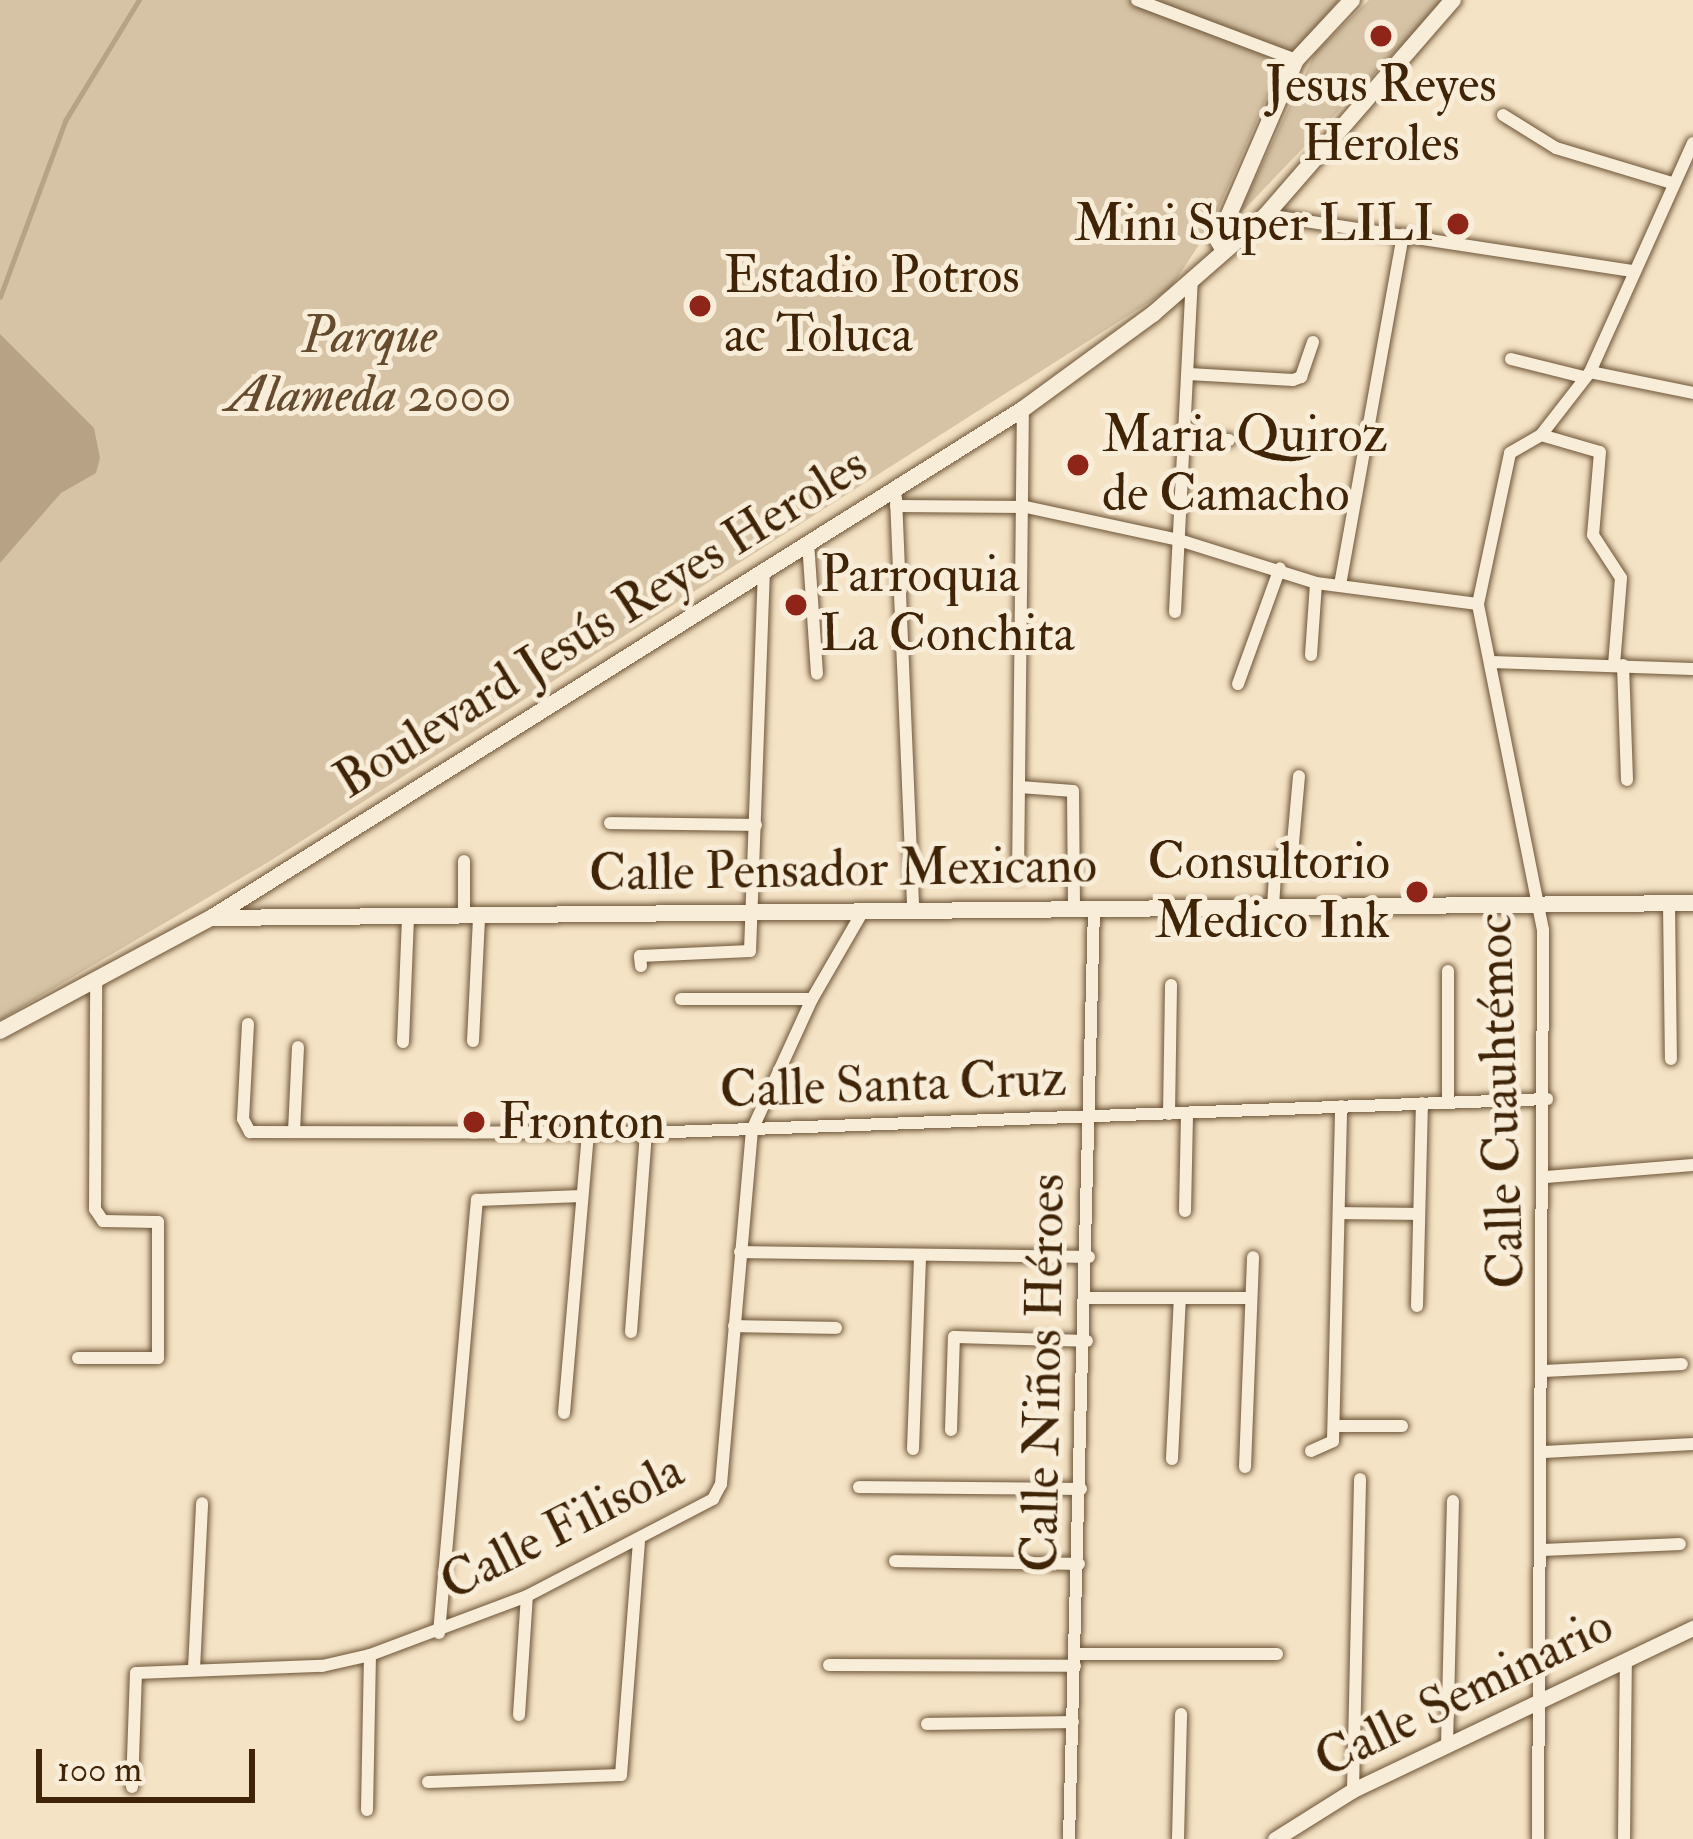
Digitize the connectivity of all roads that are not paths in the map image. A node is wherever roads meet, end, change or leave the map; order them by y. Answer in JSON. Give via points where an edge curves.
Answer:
{"nodes":[{"id":1,"x":1137,"y":0,"type":"edge"},
{"id":2,"x":1352,"y":0,"type":"edge"},
{"id":3,"x":1453,"y":0,"type":"edge"},
{"id":4,"x":1296,"y":60,"type":"junction"},
{"id":5,"x":1502,"y":115,"type":"dead end"},
{"id":6,"x":1693,"y":143,"type":"edge"},
{"id":7,"x":1689,"y":162,"type":"edge"},
{"id":8,"x":1672,"y":183,"type":"junction"},
{"id":9,"x":1266,"y":215,"type":"junction"},
{"id":10,"x":1403,"y":235,"type":"junction"},
{"id":11,"x":1224,"y":251,"type":"junction"},
{"id":12,"x":1634,"y":271,"type":"junction"},
{"id":13,"x":1192,"y":281,"type":"junction"},
{"id":14,"x":1313,"y":342,"type":"dead end"},
{"id":15,"x":1511,"y":359,"type":"dead end"},
{"id":16,"x":1189,"y":374,"type":"junction"},
{"id":17,"x":1587,"y":374,"type":"junction"},
{"id":18,"x":1693,"y":393,"type":"edge"},
{"id":19,"x":1023,"y":409,"type":"junction"},
{"id":20,"x":1541,"y":435,"type":"junction"},
{"id":21,"x":1185,"y":440,"type":"junction"},
{"id":22,"x":1228,"y":440,"type":"dead end"},
{"id":23,"x":896,"y":485,"type":"junction"},
{"id":24,"x":896,"y":506,"type":"junction"},
{"id":25,"x":1025,"y":507,"type":"junction"},
{"id":26,"x":1179,"y":540,"type":"junction"},
{"id":27,"x":808,"y":541,"type":"junction"},
{"id":28,"x":764,"y":567,"type":"junction"},
{"id":29,"x":1280,"y":568,"type":"junction"},
{"id":30,"x":1316,"y":583,"type":"junction"},
{"id":31,"x":1340,"y":585,"type":"junction"},
{"id":32,"x":1478,"y":604,"type":"junction"},
{"id":33,"x":1175,"y":612,"type":"dead end"},
{"id":34,"x":1311,"y":655,"type":"dead end"},
{"id":35,"x":1491,"y":662,"type":"junction"},
{"id":36,"x":1618,"y":665,"type":"junction"},
{"id":37,"x":1693,"y":669,"type":"edge"},
{"id":38,"x":818,"y":674,"type":"dead end"},
{"id":39,"x":1238,"y":684,"type":"dead end"},
{"id":40,"x":1299,"y":776,"type":"dead end"},
{"id":41,"x":1627,"y":780,"type":"dead end"},
{"id":42,"x":1020,"y":787,"type":"junction"},
{"id":43,"x":610,"y":824,"type":"dead end"},
{"id":44,"x":756,"y":825,"type":"junction"},
{"id":45,"x":464,"y":861,"type":"dead end"},
{"id":46,"x":1018,"y":877,"type":"dead end"},
{"id":47,"x":1538,"y":903,"type":"junction"},
{"id":48,"x":1669,"y":903,"type":"junction"},
{"id":49,"x":1693,"y":903,"type":"edge"},
{"id":50,"x":1273,"y":906,"type":"junction"},
{"id":51,"x":1094,"y":909,"type":"junction"},
{"id":52,"x":913,"y":910,"type":"junction"},
{"id":53,"x":1074,"y":910,"type":"junction"},
{"id":54,"x":862,"y":911,"type":"junction"},
{"id":55,"x":750,"y":913,"type":"junction"},
{"id":56,"x":471,"y":917,"type":"junction"},
{"id":57,"x":211,"y":918,"type":"junction"},
{"id":58,"x":408,"y":918,"type":"junction"},
{"id":59,"x":641,"y":961,"type":"dead end"},
{"id":60,"x":1448,"y":971,"type":"dead end"},
{"id":61,"x":96,"y":980,"type":"junction"},
{"id":62,"x":1171,"y":985,"type":"dead end"},
{"id":63,"x":682,"y":999,"type":"dead end"},
{"id":64,"x":812,"y":999,"type":"junction"},
{"id":65,"x":248,"y":1024,"type":"dead end"},
{"id":66,"x":0,"y":1031,"type":"edge"},
{"id":67,"x":473,"y":1041,"type":"dead end"},
{"id":68,"x":403,"y":1042,"type":"dead end"},
{"id":69,"x":298,"y":1047,"type":"dead end"},
{"id":70,"x":1671,"y":1059,"type":"dead end"},
{"id":71,"x":1546,"y":1099,"type":"junction"},
{"id":72,"x":1448,"y":1102,"type":"junction"},
{"id":73,"x":1422,"y":1103,"type":"junction"},
{"id":74,"x":1341,"y":1106,"type":"junction"},
{"id":75,"x":1187,"y":1113,"type":"junction"},
{"id":76,"x":1168,"y":1114,"type":"junction"},
{"id":77,"x":1088,"y":1117,"type":"junction"},
{"id":78,"x":752,"y":1130,"type":"junction"},
{"id":79,"x":294,"y":1132,"type":"junction"},
{"id":80,"x":588,"y":1133,"type":"junction"},
{"id":81,"x":646,"y":1133,"type":"junction"},
{"id":82,"x":1693,"y":1165,"type":"edge"},
{"id":83,"x":1546,"y":1177,"type":"junction"},
{"id":84,"x":582,"y":1196,"type":"junction"},
{"id":85,"x":1185,"y":1210,"type":"dead end"},
{"id":86,"x":1339,"y":1213,"type":"junction"},
{"id":87,"x":1419,"y":1214,"type":"junction"},
{"id":88,"x":740,"y":1252,"type":"junction"},
{"id":89,"x":920,"y":1256,"type":"junction"},
{"id":90,"x":1253,"y":1256,"type":"dead end"},
{"id":91,"x":1089,"y":1257,"type":"junction"},
{"id":92,"x":1088,"y":1298,"type":"junction"},
{"id":93,"x":1180,"y":1298,"type":"junction"},
{"id":94,"x":1250,"y":1298,"type":"junction"},
{"id":95,"x":1417,"y":1306,"type":"dead end"},
{"id":96,"x":734,"y":1326,"type":"junction"},
{"id":97,"x":836,"y":1328,"type":"dead end"},
{"id":98,"x":631,"y":1332,"type":"dead end"},
{"id":99,"x":1087,"y":1341,"type":"junction"},
{"id":100,"x":78,"y":1358,"type":"dead end"},
{"id":101,"x":1682,"y":1364,"type":"dead end"},
{"id":102,"x":1545,"y":1371,"type":"junction"},
{"id":103,"x":564,"y":1413,"type":"dead end"},
{"id":104,"x":1334,"y":1426,"type":"junction"},
{"id":105,"x":1402,"y":1426,"type":"dead end"},
{"id":106,"x":951,"y":1430,"type":"dead end"},
{"id":107,"x":1693,"y":1444,"type":"edge"},
{"id":108,"x":913,"y":1449,"type":"dead end"},
{"id":109,"x":1311,"y":1450,"type":"dead end"},
{"id":110,"x":1544,"y":1452,"type":"junction"},
{"id":111,"x":1172,"y":1460,"type":"dead end"},
{"id":112,"x":1245,"y":1467,"type":"dead end"},
{"id":113,"x":1360,"y":1479,"type":"dead end"},
{"id":114,"x":859,"y":1486,"type":"dead end"},
{"id":115,"x":1082,"y":1489,"type":"junction"},
{"id":116,"x":1453,"y":1501,"type":"dead end"},
{"id":117,"x":202,"y":1503,"type":"dead end"},
{"id":118,"x":639,"y":1542,"type":"junction"},
{"id":119,"x":1680,"y":1544,"type":"dead end"},
{"id":120,"x":1543,"y":1550,"type":"junction"},
{"id":121,"x":895,"y":1561,"type":"dead end"},
{"id":122,"x":1078,"y":1564,"type":"junction"},
{"id":123,"x":527,"y":1595,"type":"junction"},
{"id":124,"x":1693,"y":1628,"type":"edge"},
{"id":125,"x":440,"y":1633,"type":"junction"},
{"id":126,"x":1277,"y":1654,"type":"dead end"},
{"id":127,"x":370,"y":1655,"type":"junction"},
{"id":128,"x":1075,"y":1660,"type":"junction"},
{"id":129,"x":1626,"y":1661,"type":"junction"},
{"id":130,"x":829,"y":1665,"type":"dead end"},
{"id":131,"x":194,"y":1669,"type":"junction"},
{"id":132,"x":1539,"y":1702,"type":"junction"},
{"id":133,"x":1181,"y":1714,"type":"dead end"},
{"id":134,"x":519,"y":1715,"type":"dead end"},
{"id":135,"x":1072,"y":1721,"type":"junction"},
{"id":136,"x":926,"y":1724,"type":"dead end"},
{"id":137,"x":1447,"y":1745,"type":"junction"},
{"id":138,"x":428,"y":1783,"type":"dead end"},
{"id":139,"x":133,"y":1787,"type":"dead end"},
{"id":140,"x":1353,"y":1790,"type":"junction"},
{"id":141,"x":367,"y":1810,"type":"dead end"},
{"id":142,"x":1069,"y":1839,"type":"edge"},
{"id":143,"x":1178,"y":1839,"type":"edge"},
{"id":144,"x":1275,"y":1839,"type":"edge"},
{"id":145,"x":1538,"y":1839,"type":"edge"},
{"id":146,"x":1624,"y":1839,"type":"edge"}],
"edges":[{"from":1,"to":4,"type":"street"},
{"from":2,"to":4,"type":"main road"},
{"from":3,"to":9,"type":"main road","name":"Boulevard Jesús Reyes Heroles"},
{"from":4,"to":11,"type":"main road","via":[[1218,240]]},
{"from":5,"to":8,"type":"street","via":[[1543,143]]},
{"from":6,"to":7,"type":"street","name":"Calle Cuauhtémoc"},
{"from":7,"to":8,"type":"street","name":"Calle Cuauhtémoc"},
{"from":8,"to":12,"type":"street","name":"Calle Cuauhtémoc"},
{"from":9,"to":10,"type":"street"},
{"from":9,"to":11,"type":"main road","name":"Boulevard Jesús Reyes Heroles"},
{"from":10,"to":12,"type":"street"},
{"from":10,"to":31,"type":"street"},
{"from":11,"to":13,"type":"main road","name":"Boulevard Jesús Reyes Heroles"},
{"from":12,"to":17,"type":"street","name":"Calle Cuauhtémoc"},
{"from":13,"to":16,"type":"street"},
{"from":13,"to":19,"type":"main road","name":"Boulevard Jesús Reyes Heroles"},
{"from":14,"to":16,"type":"street","via":[[1298,379]]},
{"from":15,"to":17,"type":"street"},
{"from":16,"to":21,"type":"street"},
{"from":17,"to":18,"type":"street"},
{"from":17,"to":20,"type":"street","name":"Calle Cuauhtémoc"},
{"from":19,"to":23,"type":"main road","name":"Boulevard Jesús Reyes Heroles"},
{"from":19,"to":25,"type":"street"},
{"from":20,"to":32,"type":"street","name":"Calle Cuauhtémoc","via":[[1510,453]]},
{"from":20,"to":36,"type":"street","via":[[1600,452],[1593,535],[1621,578]]},
{"from":21,"to":22,"type":"street"},
{"from":21,"to":26,"type":"street"},
{"from":23,"to":24,"type":"street"},
{"from":23,"to":27,"type":"main road","name":"Boulevard Jesús Reyes Heroles"},
{"from":24,"to":25,"type":"street"},
{"from":24,"to":52,"type":"street"},
{"from":25,"to":26,"type":"street"},
{"from":25,"to":42,"type":"street"},
{"from":26,"to":29,"type":"street"},
{"from":26,"to":33,"type":"street"},
{"from":27,"to":28,"type":"main road","name":"Boulevard Jesús Reyes Heroles"},
{"from":27,"to":38,"type":"street"},
{"from":28,"to":44,"type":"street"},
{"from":28,"to":57,"type":"main road","name":"Boulevard Jesús Reyes Heroles"},
{"from":29,"to":30,"type":"street"},
{"from":29,"to":39,"type":"street"},
{"from":30,"to":31,"type":"street"},
{"from":30,"to":34,"type":"street"},
{"from":31,"to":32,"type":"street"},
{"from":32,"to":35,"type":"street","name":"Calle Cuauhtémoc"},
{"from":35,"to":36,"type":"street"},
{"from":35,"to":47,"type":"street","name":"Calle Cuauhtémoc"},
{"from":36,"to":37,"type":"street"},
{"from":36,"to":41,"type":"street"},
{"from":40,"to":50,"type":"street","via":[[1293,843],[1276,861]]},
{"from":42,"to":46,"type":"street"},
{"from":42,"to":53,"type":"street","via":[[1073,791]]},
{"from":43,"to":44,"type":"street"},
{"from":44,"to":55,"type":"street"},
{"from":45,"to":56,"type":"street"},
{"from":47,"to":48,"type":"main road","name":"Calle Pensador Mexicano"},
{"from":47,"to":50,"type":"main road","name":"Calle Pensador Mexicano"},
{"from":47,"to":71,"type":"street","name":"Calle Cuauhtémoc"},
{"from":48,"to":49,"type":"main road","name":"Calle Pensador Mexicano"},
{"from":48,"to":70,"type":"street"},
{"from":50,"to":51,"type":"main road","name":"Calle Pensador Mexicano"},
{"from":51,"to":53,"type":"main road","name":"Calle Pensador Mexicano"},
{"from":51,"to":77,"type":"street","name":"Calle Niños Héroes"},
{"from":52,"to":53,"type":"main road","name":"Calle Pensador Mexicano"},
{"from":52,"to":54,"type":"main road","name":"Calle Pensador Mexicano"},
{"from":54,"to":55,"type":"main road","name":"Calle Pensador Mexicano"},
{"from":54,"to":64,"type":"street","name":"Calle Filisola"},
{"from":55,"to":56,"type":"main road","name":"Calle Pensador Mexicano"},
{"from":55,"to":59,"type":"street","via":[[750,950]]},
{"from":56,"to":58,"type":"main road","name":"Calle Pensador Mexicano"},
{"from":56,"to":67,"type":"street"},
{"from":57,"to":58,"type":"main road","name":"Calle Pensador Mexicano"},
{"from":57,"to":61,"type":"main road","name":"Boulevard Jesús Reyes Heroles"},
{"from":58,"to":68,"type":"street"},
{"from":60,"to":72,"type":"street"},
{"from":61,"to":66,"type":"main road","name":"Boulevard Jesús Reyes Heroles"},
{"from":61,"to":100,"type":"street","via":[[94,1209],[103,1220],[158,1222],[158,1358]]},
{"from":62,"to":76,"type":"street"},
{"from":63,"to":64,"type":"street"},
{"from":64,"to":78,"type":"street","name":"Calle Filisola"},
{"from":65,"to":79,"type":"street","name":"Calle Santa Cruz","via":[[244,1128]]},
{"from":69,"to":79,"type":"street"},
{"from":71,"to":72,"type":"street","name":"Calle Santa Cruz"},
{"from":71,"to":83,"type":"street","name":"Calle Cuauhtémoc"},
{"from":72,"to":73,"type":"street","name":"Calle Santa Cruz"},
{"from":73,"to":74,"type":"street","name":"Calle Santa Cruz"},
{"from":73,"to":87,"type":"street"},
{"from":74,"to":75,"type":"street","name":"Calle Santa Cruz"},
{"from":74,"to":86,"type":"street"},
{"from":75,"to":76,"type":"street","name":"Calle Santa Cruz"},
{"from":75,"to":85,"type":"street"},
{"from":76,"to":77,"type":"street","name":"Calle Santa Cruz"},
{"from":77,"to":78,"type":"street","name":"Calle Santa Cruz"},
{"from":77,"to":91,"type":"street","name":"Calle Niños Héroes"},
{"from":78,"to":81,"type":"street","name":"Calle Santa Cruz"},
{"from":78,"to":88,"type":"street","name":"Calle Filisola"},
{"from":79,"to":80,"type":"street","name":"Calle Santa Cruz"},
{"from":80,"to":81,"type":"street","name":"Calle Santa Cruz"},
{"from":80,"to":84,"type":"street"},
{"from":81,"to":98,"type":"street"},
{"from":82,"to":83,"type":"street"},
{"from":83,"to":102,"type":"street","name":"Calle Cuauhtémoc"},
{"from":84,"to":103,"type":"street"},
{"from":84,"to":125,"type":"street","via":[[477,1200]]},
{"from":86,"to":87,"type":"street"},
{"from":86,"to":104,"type":"street"},
{"from":87,"to":95,"type":"street"},
{"from":88,"to":89,"type":"street"},
{"from":88,"to":96,"type":"street","name":"Calle Filisola"},
{"from":89,"to":91,"type":"street"},
{"from":89,"to":108,"type":"street"},
{"from":90,"to":94,"type":"street"},
{"from":91,"to":92,"type":"street","name":"Calle Niños Héroes"},
{"from":92,"to":93,"type":"street"},
{"from":92,"to":99,"type":"street","name":"Calle Niños Héroes"},
{"from":93,"to":94,"type":"street"},
{"from":93,"to":111,"type":"street"},
{"from":94,"to":112,"type":"street"},
{"from":96,"to":97,"type":"street"},
{"from":96,"to":118,"type":"street","name":"Calle Filisola","via":[[718,1492]]},
{"from":99,"to":106,"type":"street","via":[[957,1335]]},
{"from":99,"to":115,"type":"street","name":"Calle Niños Héroes"},
{"from":101,"to":102,"type":"street"},
{"from":102,"to":110,"type":"street","name":"Calle Cuauhtémoc"},
{"from":104,"to":105,"type":"street"},
{"from":104,"to":109,"type":"street","via":[[1332,1447]]},
{"from":107,"to":110,"type":"street"},
{"from":110,"to":120,"type":"street","name":"Calle Cuauhtémoc"},
{"from":113,"to":140,"type":"street"},
{"from":114,"to":115,"type":"street"},
{"from":115,"to":122,"type":"street","name":"Calle Niños Héroes"},
{"from":116,"to":137,"type":"street"},
{"from":117,"to":131,"type":"street"},
{"from":118,"to":123,"type":"street","name":"Calle Filisola"},
{"from":118,"to":138,"type":"street","via":[[621,1775]]},
{"from":119,"to":120,"type":"street"},
{"from":120,"to":132,"type":"street","name":"Calle Cuauhtémoc"},
{"from":121,"to":122,"type":"street"},
{"from":122,"to":128,"type":"street","name":"Calle Niños Héroes"},
{"from":123,"to":125,"type":"street","name":"Calle Filisola"},
{"from":123,"to":134,"type":"street"},
{"from":124,"to":129,"type":"street","name":"Calle Seminario"},
{"from":125,"to":127,"type":"street","name":"Calle Filisola"},
{"from":126,"to":128,"type":"street"},
{"from":127,"to":131,"type":"street","name":"Calle Filisola","via":[[322,1666]]},
{"from":127,"to":141,"type":"street"},
{"from":128,"to":130,"type":"street"},
{"from":128,"to":135,"type":"street","name":"Calle Niños Héroes"},
{"from":129,"to":132,"type":"street","name":"Calle Seminario"},
{"from":129,"to":146,"type":"street"},
{"from":131,"to":139,"type":"street","name":"Calle Filisola","via":[[136,1673]]},
{"from":132,"to":137,"type":"street","name":"Calle Seminario"},
{"from":132,"to":145,"type":"street","name":"Calle Cuauhtémoc"},
{"from":133,"to":143,"type":"street"},
{"from":135,"to":136,"type":"street"},
{"from":135,"to":142,"type":"street","name":"Calle Niños Héroes"},
{"from":137,"to":140,"type":"street","name":"Calle Seminario"},
{"from":140,"to":144,"type":"street","name":"Calle Seminario"}]}
